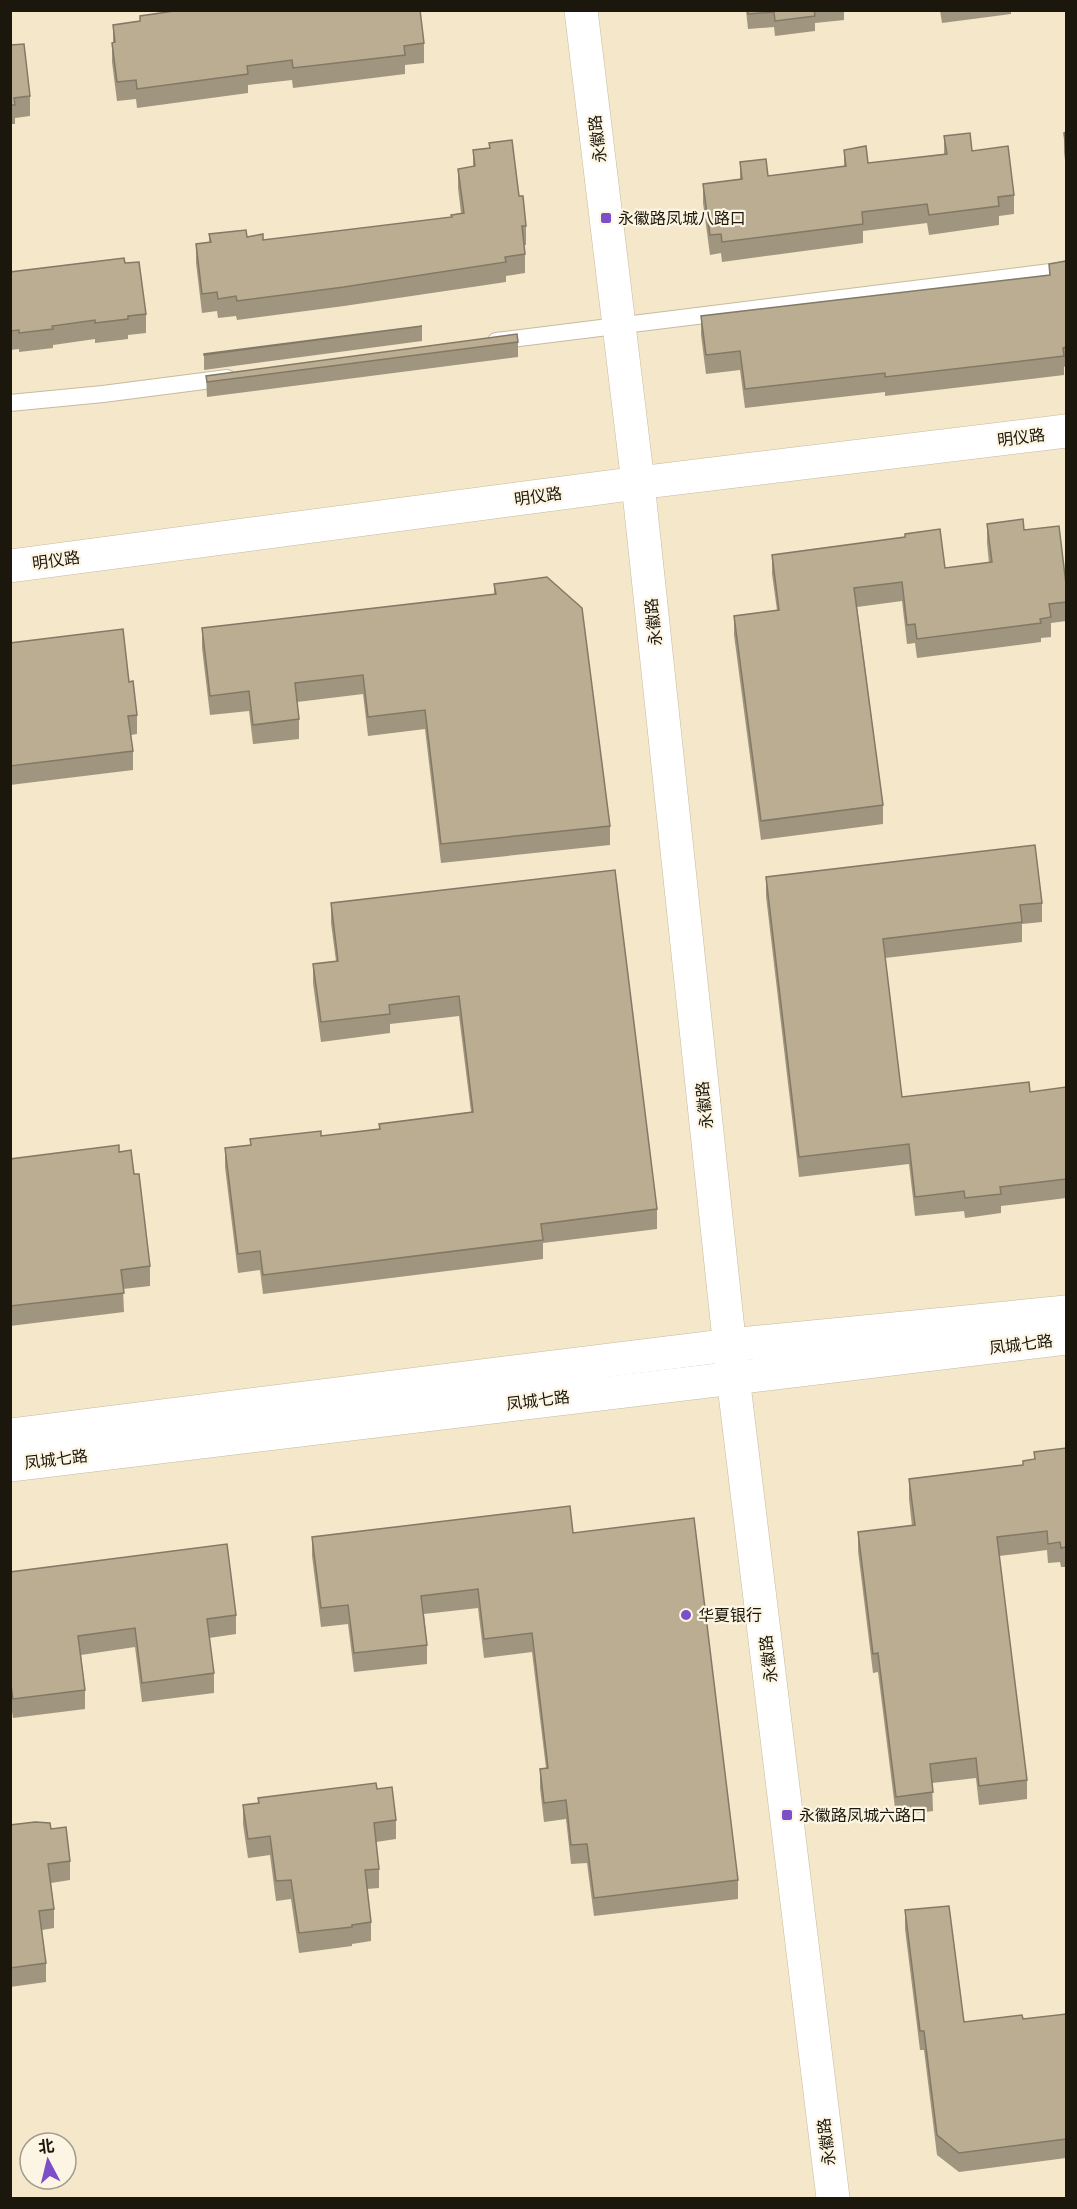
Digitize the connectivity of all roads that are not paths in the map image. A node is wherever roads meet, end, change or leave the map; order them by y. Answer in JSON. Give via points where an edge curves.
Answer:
{"nodes":[{"id":1,"x":581,"y":10,"type":"edge"},
{"id":2,"x":1066,"y":270,"type":"edge"},
{"id":3,"x":619,"y":325,"type":"junction"},
{"id":4,"x":478,"y":344,"type":"edge"},
{"id":5,"x":243,"y":375,"type":"edge"},
{"id":6,"x":10,"y":403,"type":"edge"},
{"id":7,"x":1066,"y":431,"type":"edge"},
{"id":8,"x":638,"y":483,"type":"junction"},
{"id":9,"x":10,"y":566,"type":"edge"},
{"id":10,"x":1066,"y":1311,"type":"edge"},
{"id":11,"x":1066,"y":1338,"type":"edge"},
{"id":12,"x":730,"y":1345,"type":"junction"},
{"id":13,"x":733,"y":1377,"type":"junction"},
{"id":14,"x":10,"y":1435,"type":"edge"},
{"id":15,"x":10,"y":1465,"type":"edge"},
{"id":16,"x":833,"y":2199,"type":"edge"}],
"edges":[{"from":1,"to":3,"type":"street","name":"永徽路"},
{"from":2,"to":3,"type":"lane"},
{"from":3,"to":4,"type":"lane"},
{"from":3,"to":8,"type":"street","name":"永徽路"},
{"from":5,"to":6,"type":"lane"},
{"from":7,"to":8,"type":"street","name":"明仪路"},
{"from":8,"to":9,"type":"street","name":"明仪路"},
{"from":8,"to":12,"type":"street","name":"永徽路"},
{"from":10,"to":12,"type":"street","name":"凤城七路"},
{"from":11,"to":13,"type":"street","name":"凤城七路"},
{"from":12,"to":13,"type":"street","name":"永徽路"},
{"from":12,"to":14,"type":"street","name":"凤城七路"},
{"from":13,"to":15,"type":"street","name":"凤城七路"},
{"from":13,"to":16,"type":"street","name":"永徽路"}]}
